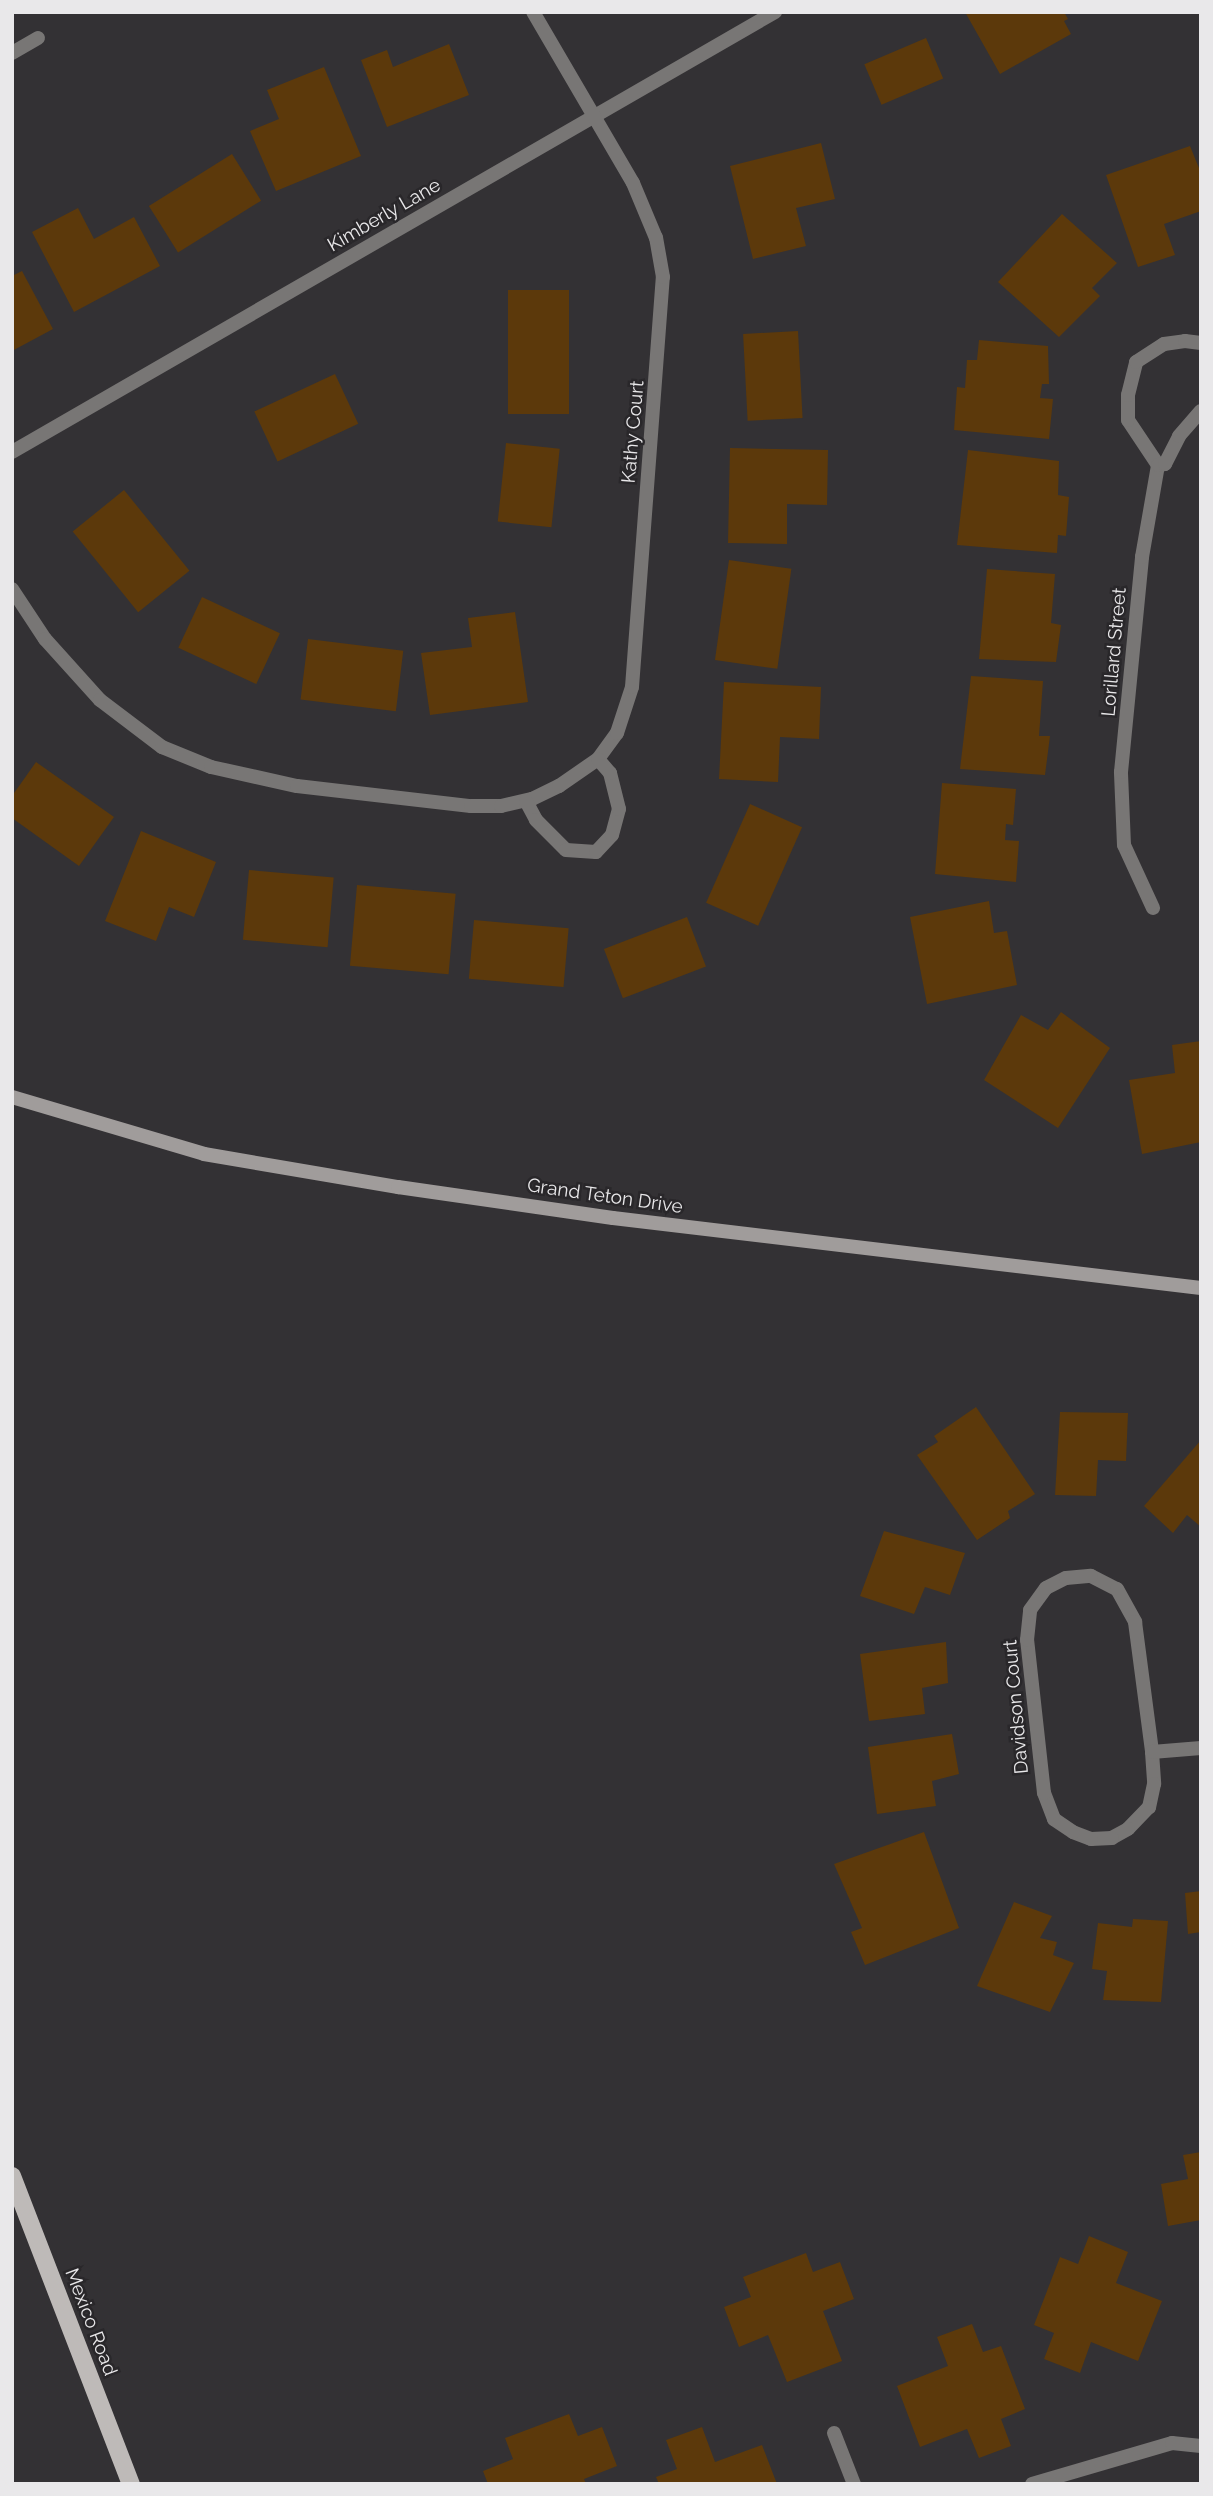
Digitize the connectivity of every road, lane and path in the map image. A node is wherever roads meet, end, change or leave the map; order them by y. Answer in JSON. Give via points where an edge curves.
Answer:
{"nodes":[{"id":1,"x":533,"y":12,"type":"edge"},
{"id":2,"x":775,"y":12,"type":"edge"},
{"id":3,"x":38,"y":38,"type":"dead end"},
{"id":4,"x":12,"y":53,"type":"edge"},
{"id":5,"x":594,"y":116,"type":"junction"},
{"id":6,"x":1201,"y":343,"type":"edge"},
{"id":7,"x":1201,"y":411,"type":"edge"},
{"id":8,"x":12,"y":452,"type":"edge"},
{"id":9,"x":1158,"y":465,"type":"junction"},
{"id":10,"x":12,"y":589,"type":"edge"},
{"id":11,"x":598,"y":759,"type":"junction"},
{"id":12,"x":526,"y":801,"type":"junction"},
{"id":13,"x":1153,"y":908,"type":"dead end"},
{"id":14,"x":12,"y":1097,"type":"edge"},
{"id":15,"x":1201,"y":1288,"type":"edge"},
{"id":16,"x":1201,"y":1748,"type":"edge"},
{"id":17,"x":1152,"y":1752,"type":"junction"},
{"id":18,"x":12,"y":2176,"type":"edge"},
{"id":19,"x":834,"y":2433,"type":"dead end"},
{"id":20,"x":1200,"y":2443,"type":"edge"},
{"id":21,"x":131,"y":2484,"type":"edge"},
{"id":22,"x":854,"y":2484,"type":"edge"},
{"id":23,"x":1032,"y":2484,"type":"edge"}],
"edges":[{"from":1,"to":5,"type":"street","name":"Kathy Court"},
{"from":2,"to":5,"type":"street","name":"Kimberly Lane"},
{"from":3,"to":4,"type":"street"},
{"from":5,"to":8,"type":"street","name":"Kimberly Lane"},
{"from":5,"to":11,"type":"street","name":"Kathy Court","via":[[634,183],[656,238],[663,277],[632,687],[617,733]]},
{"from":6,"to":9,"type":"street","via":[[1164,344],[1136,362],[1128,420]]},
{"from":7,"to":9,"type":"street","name":"Lorillard Street","via":[[1179,436],[1165,464]]},
{"from":9,"to":13,"type":"street","name":"Lorillard Street","via":[[1142,557],[1121,772],[1124,845]]},
{"from":10,"to":12,"type":"street","name":"Kathy Court","via":[[45,639],[100,700],[174,752],[211,767],[297,786],[471,806]]},
{"from":11,"to":12,"type":"street","name":"Kathy Court","via":[[559,786]]},
{"from":11,"to":12,"type":"street","via":[[610,773],[619,809],[612,835],[596,852],[566,850],[536,820]]},
{"from":14,"to":15,"type":"street","name":"Grand Teton Drive","via":[[204,1154],[398,1186],[613,1218]]},
{"from":16,"to":17,"type":"street"},
{"from":17,"to":17,"type":"street","name":"Davidson Court","via":[[1135,1622],[1117,1588],[1091,1576],[1066,1578],[1046,1588],[1030,1609],[1027,1640],[1044,1793],[1055,1819],[1091,1839],[1112,1838],[1128,1829],[1149,1807],[1154,1784]]},
{"from":18,"to":21,"type":"main road","name":"Mexico Road"},
{"from":19,"to":22,"type":"street"},
{"from":20,"to":23,"type":"street","via":[[1172,2443]]}]}
